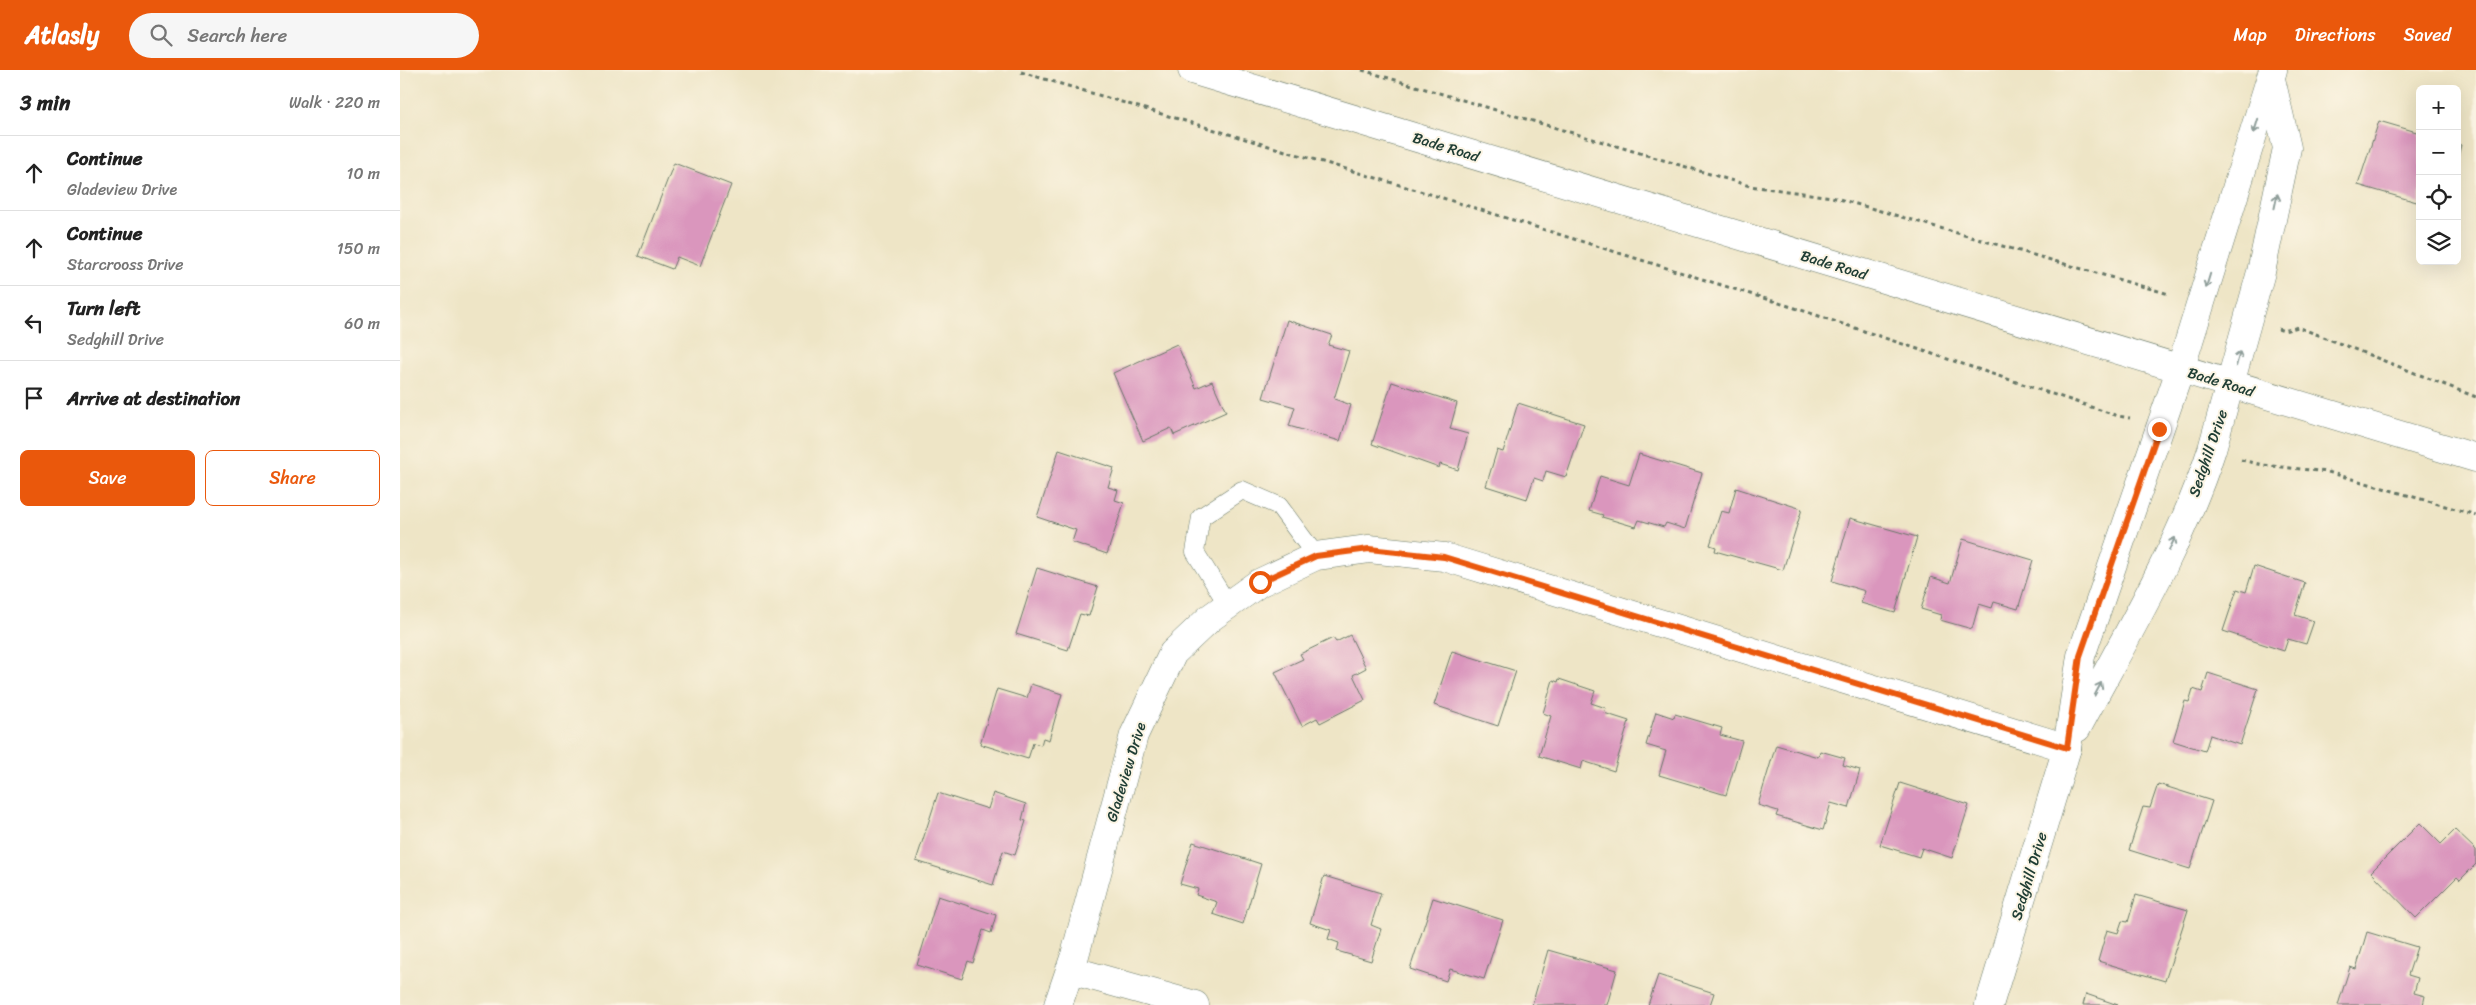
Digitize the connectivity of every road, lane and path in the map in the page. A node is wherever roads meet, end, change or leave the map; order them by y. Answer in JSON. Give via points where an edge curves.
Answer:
{"nodes":[{"id":1,"x":1192,"y":70,"type":"edge"},
{"id":2,"x":1362,"y":70,"type":"edge"},
{"id":3,"x":1021,"y":72,"type":"dead end"},
{"id":4,"x":2272,"y":74,"type":"edge"},
{"id":5,"x":2164,"y":293,"type":"dead end"},
{"id":6,"x":2284,"y":331,"type":"dead end"},
{"id":7,"x":2180,"y":370,"type":"junction"},
{"id":8,"x":2231,"y":385,"type":"junction"},
{"id":9,"x":2476,"y":397,"type":"edge"},
{"id":10,"x":2128,"y":417,"type":"dead end"},
{"id":11,"x":2476,"y":458,"type":"edge"},
{"id":12,"x":2237,"y":459,"type":"dead end"},
{"id":13,"x":2476,"y":515,"type":"edge"},
{"id":14,"x":1316,"y":556,"type":"junction"},
{"id":15,"x":1228,"y":605,"type":"junction"},
{"id":16,"x":2067,"y":748,"type":"junction"},
{"id":17,"x":1070,"y":970,"type":"junction"},
{"id":18,"x":1058,"y":1005,"type":"edge"},
{"id":19,"x":1195,"y":1005,"type":"edge"},
{"id":20,"x":1989,"y":1005,"type":"edge"}],
"edges":[{"from":1,"to":7,"type":"street","name":"Bade Road"},
{"from":2,"to":5,"type":"path","via":[[1750,186],[1832,197]]},
{"from":3,"to":10,"type":"path","via":[[1433,195],[1795,308]]},
{"from":4,"to":7,"type":"street","name":"Sedghill Drive","one_way":true},
{"from":8,"to":4,"type":"street","name":"Sedghill Drive","one_way":true,"via":[[2261,272],[2287,148]]},
{"from":6,"to":9,"type":"path","via":[[2298,327]]},
{"from":7,"to":8,"type":"street","name":"Bade Road"},
{"from":7,"to":16,"type":"street","name":"Sedghill Drive","via":[[2080,656]]},
{"from":8,"to":11,"type":"street","name":"Bade Road"},
{"from":16,"to":8,"type":"street","name":"Sedghill Drive","one_way":true,"via":[[2156,578],[2203,478]]},
{"from":12,"to":13,"type":"path","via":[[2263,466],[2328,472]]},
{"from":14,"to":15,"type":"street","name":"Gladeview Drive","via":[[1260,582]]},
{"from":14,"to":15,"type":"lane","via":[[1279,506],[1242,490],[1201,517],[1195,552]]},
{"from":14,"to":16,"type":"street","name":"Gladeview Drive","via":[[1369,549],[1444,557]]},
{"from":15,"to":17,"type":"street","name":"Gladeview Drive","via":[[1173,653],[1134,735]]},
{"from":16,"to":20,"type":"street","name":"Sedghill Drive"},
{"from":17,"to":18,"type":"street","name":"Gladeview Drive"},
{"from":17,"to":19,"type":"street"}]}
